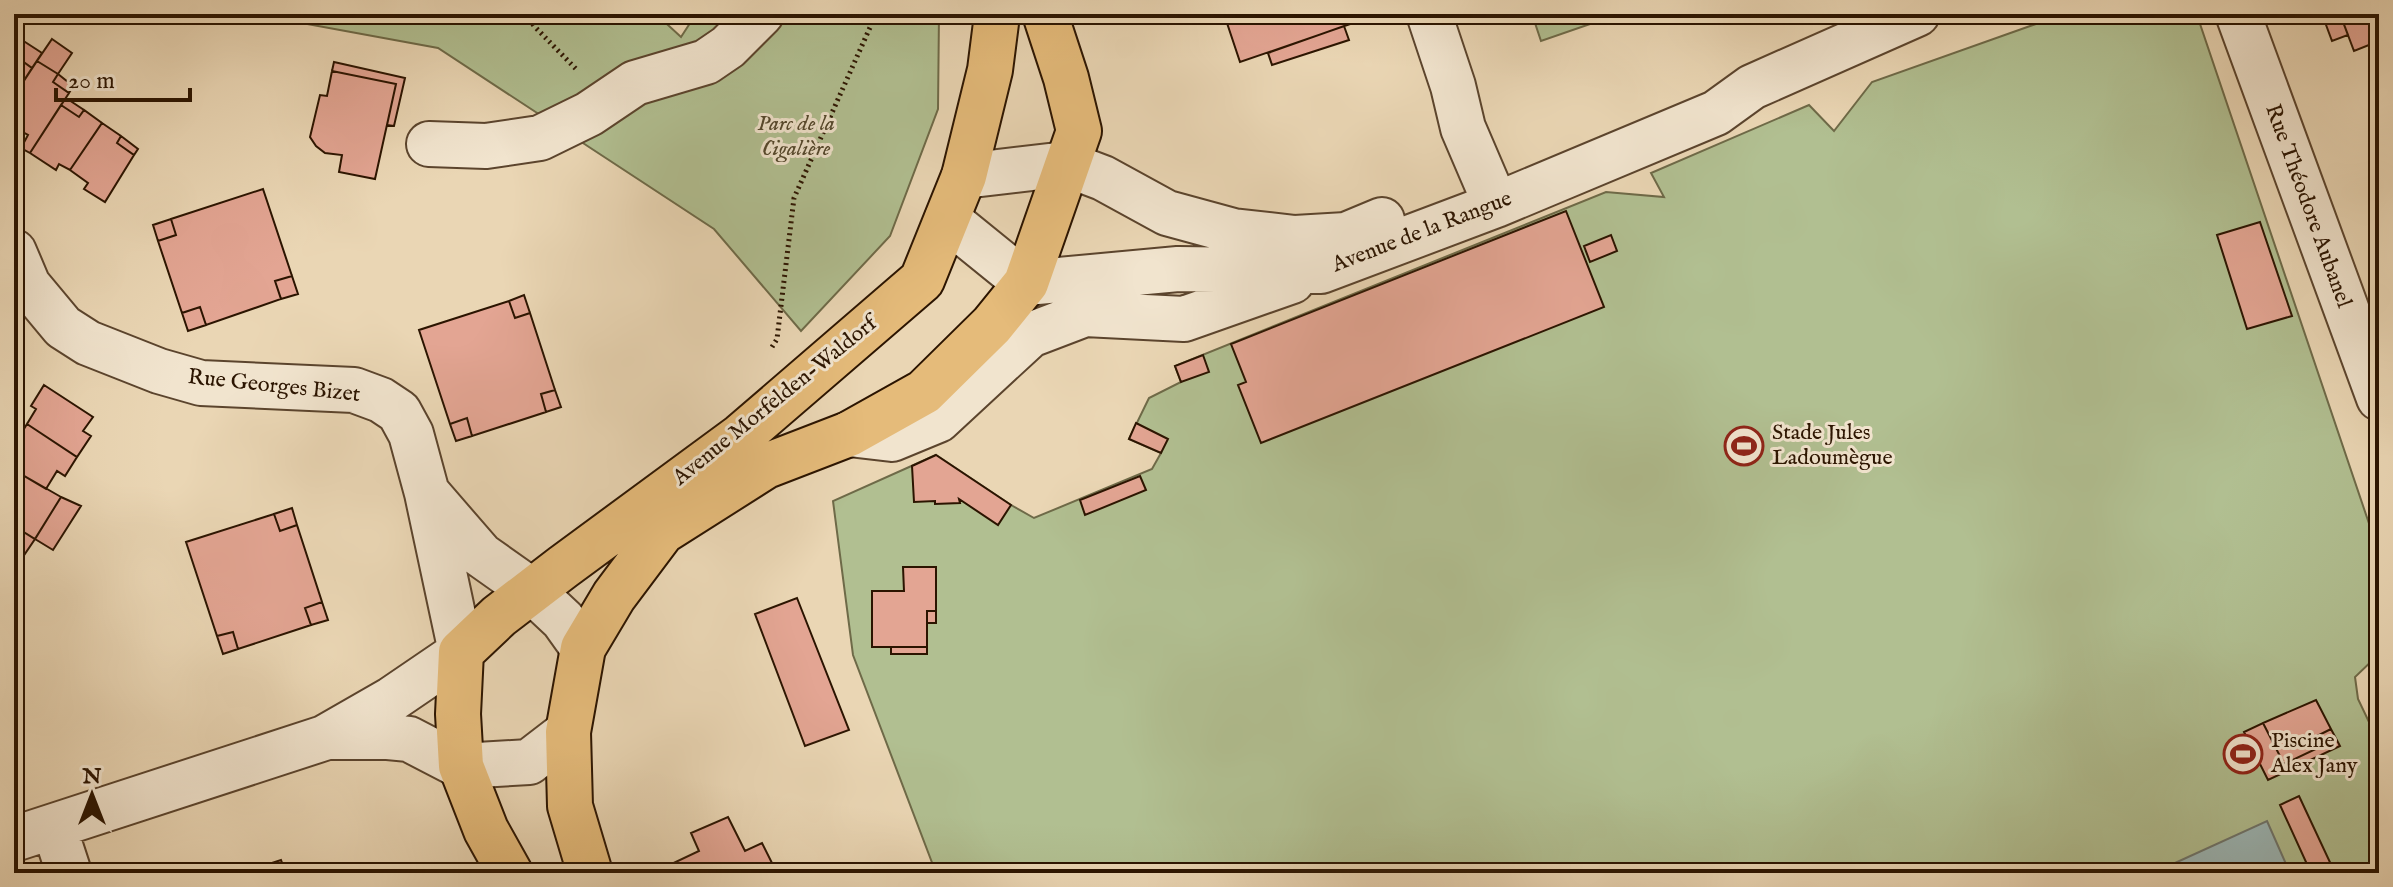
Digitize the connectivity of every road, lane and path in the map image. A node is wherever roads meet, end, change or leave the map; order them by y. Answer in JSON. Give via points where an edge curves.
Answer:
{"nodes":[{"id":1,"x":526,"y":14,"type":"edge"},
{"id":2,"x":761,"y":14,"type":"edge"},
{"id":3,"x":876,"y":14,"type":"edge"},
{"id":4,"x":994,"y":14,"type":"edge"},
{"id":5,"x":1045,"y":14,"type":"edge"},
{"id":6,"x":1429,"y":14,"type":"edge"},
{"id":7,"x":1917,"y":14,"type":"edge"},
{"id":8,"x":2238,"y":14,"type":"edge"},
{"id":9,"x":608,"y":101,"type":"junction"},
{"id":10,"x":429,"y":144,"type":"dead end"},
{"id":11,"x":1066,"y":164,"type":"junction"},
{"id":12,"x":964,"y":176,"type":"junction"},
{"id":13,"x":1490,"y":191,"type":"junction"},
{"id":14,"x":947,"y":219,"type":"junction"},
{"id":15,"x":1321,"y":271,"type":"junction"},
{"id":16,"x":19,"y":281,"type":"edge"},
{"id":17,"x":1026,"y":283,"type":"junction"},
{"id":18,"x":1030,"y":335,"type":"junction"},
{"id":19,"x":770,"y":349,"type":"dead end"},
{"id":20,"x":2379,"y":398,"type":"edge"},
{"id":21,"x":849,"y":434,"type":"junction"},
{"id":22,"x":427,"y":493,"type":"junction"},
{"id":23,"x":532,"y":591,"type":"junction"},
{"id":24,"x":583,"y":648,"type":"junction"},
{"id":25,"x":461,"y":652,"type":"junction"},
{"id":26,"x":568,"y":732,"type":"junction"},
{"id":27,"x":324,"y":738,"type":"junction"},
{"id":28,"x":461,"y":766,"type":"junction"},
{"id":29,"x":34,"y":833,"type":"edge"},
{"id":30,"x":69,"y":873,"type":"edge"},
{"id":31,"x":510,"y":873,"type":"edge"},
{"id":32,"x":590,"y":873,"type":"edge"}],
"edges":[{"from":1,"to":9,"type":"path"},
{"from":2,"to":9,"type":"street","via":[[706,62],[635,83]]},
{"from":3,"to":19,"type":"path","via":[[794,198],[777,339]]},
{"from":4,"to":12,"type":"main road","name":"Avenue Morfelden-Waldorf","via":[[990,70]]},
{"from":5,"to":11,"type":"main road","name":"Avenue Morfelden-Waldorf","via":[[1079,131]]},
{"from":6,"to":13,"type":"street","via":[[1463,128]]},
{"from":7,"to":13,"type":"street","name":"Avenue de la Rangue","via":[[1752,87],[1705,94],[1553,150]]},
{"from":8,"to":20,"type":"street","name":"Rue Théodore Aubanel"},
{"from":9,"to":10,"type":"street","via":[[540,138],[486,146]]},
{"from":11,"to":12,"type":"street","name":"Avenue de la Rangue"},
{"from":11,"to":13,"type":"street","name":"Avenue de la Rangue","via":[[1167,213],[1233,231],[1295,238],[1346,235]]},
{"from":11,"to":17,"type":"main road","name":"Avenue Morfelden-Waldorf"},
{"from":12,"to":14,"type":"main road","name":"Avenue Morfelden-Waldorf"},
{"from":13,"to":15,"type":"street","name":"Avenue de la Rangue"},
{"from":14,"to":17,"type":"street"},
{"from":14,"to":23,"type":"main road","name":"Avenue Morfelden-Waldorf","via":[[922,280],[741,436]]},
{"from":15,"to":17,"type":"street","name":"Avenue de la Rangue","via":[[1178,269]]},
{"from":15,"to":18,"type":"street","via":[[1184,319],[1085,314]]},
{"from":16,"to":22,"type":"street","name":"Rue Georges Bizet","via":[[63,327],[88,343],[159,371],[201,383],[354,390],[381,400],[399,412],[411,434]]},
{"from":17,"to":18,"type":"street"},
{"from":17,"to":21,"type":"main road","name":"Avenue Morfelden-Waldorf","via":[[924,392]]},
{"from":18,"to":21,"type":"street","via":[[938,420],[892,439]]},
{"from":21,"to":24,"type":"main road","name":"Avenue Morfelden-Waldorf","via":[[766,466],[662,532]]},
{"from":22,"to":23,"type":"street","via":[[481,555]]},
{"from":22,"to":25,"type":"street","name":"Rue Georges Bizet"},
{"from":23,"to":24,"type":"street"},
{"from":23,"to":25,"type":"main road","name":"Avenue Morfelden-Waldorf"},
{"from":24,"to":26,"type":"main road","name":"Avenue Morfelden-Waldorf"},
{"from":25,"to":27,"type":"street"},
{"from":25,"to":28,"type":"main road"},
{"from":26,"to":28,"type":"street","via":[[529,762]]},
{"from":26,"to":32,"type":"main road","name":"Avenue Morfelden-Waldorf","via":[[570,806]]},
{"from":27,"to":28,"type":"street","via":[[409,739]]},
{"from":27,"to":29,"type":"street"},
{"from":28,"to":31,"type":"main road"},
{"from":29,"to":30,"type":"street"}]}
